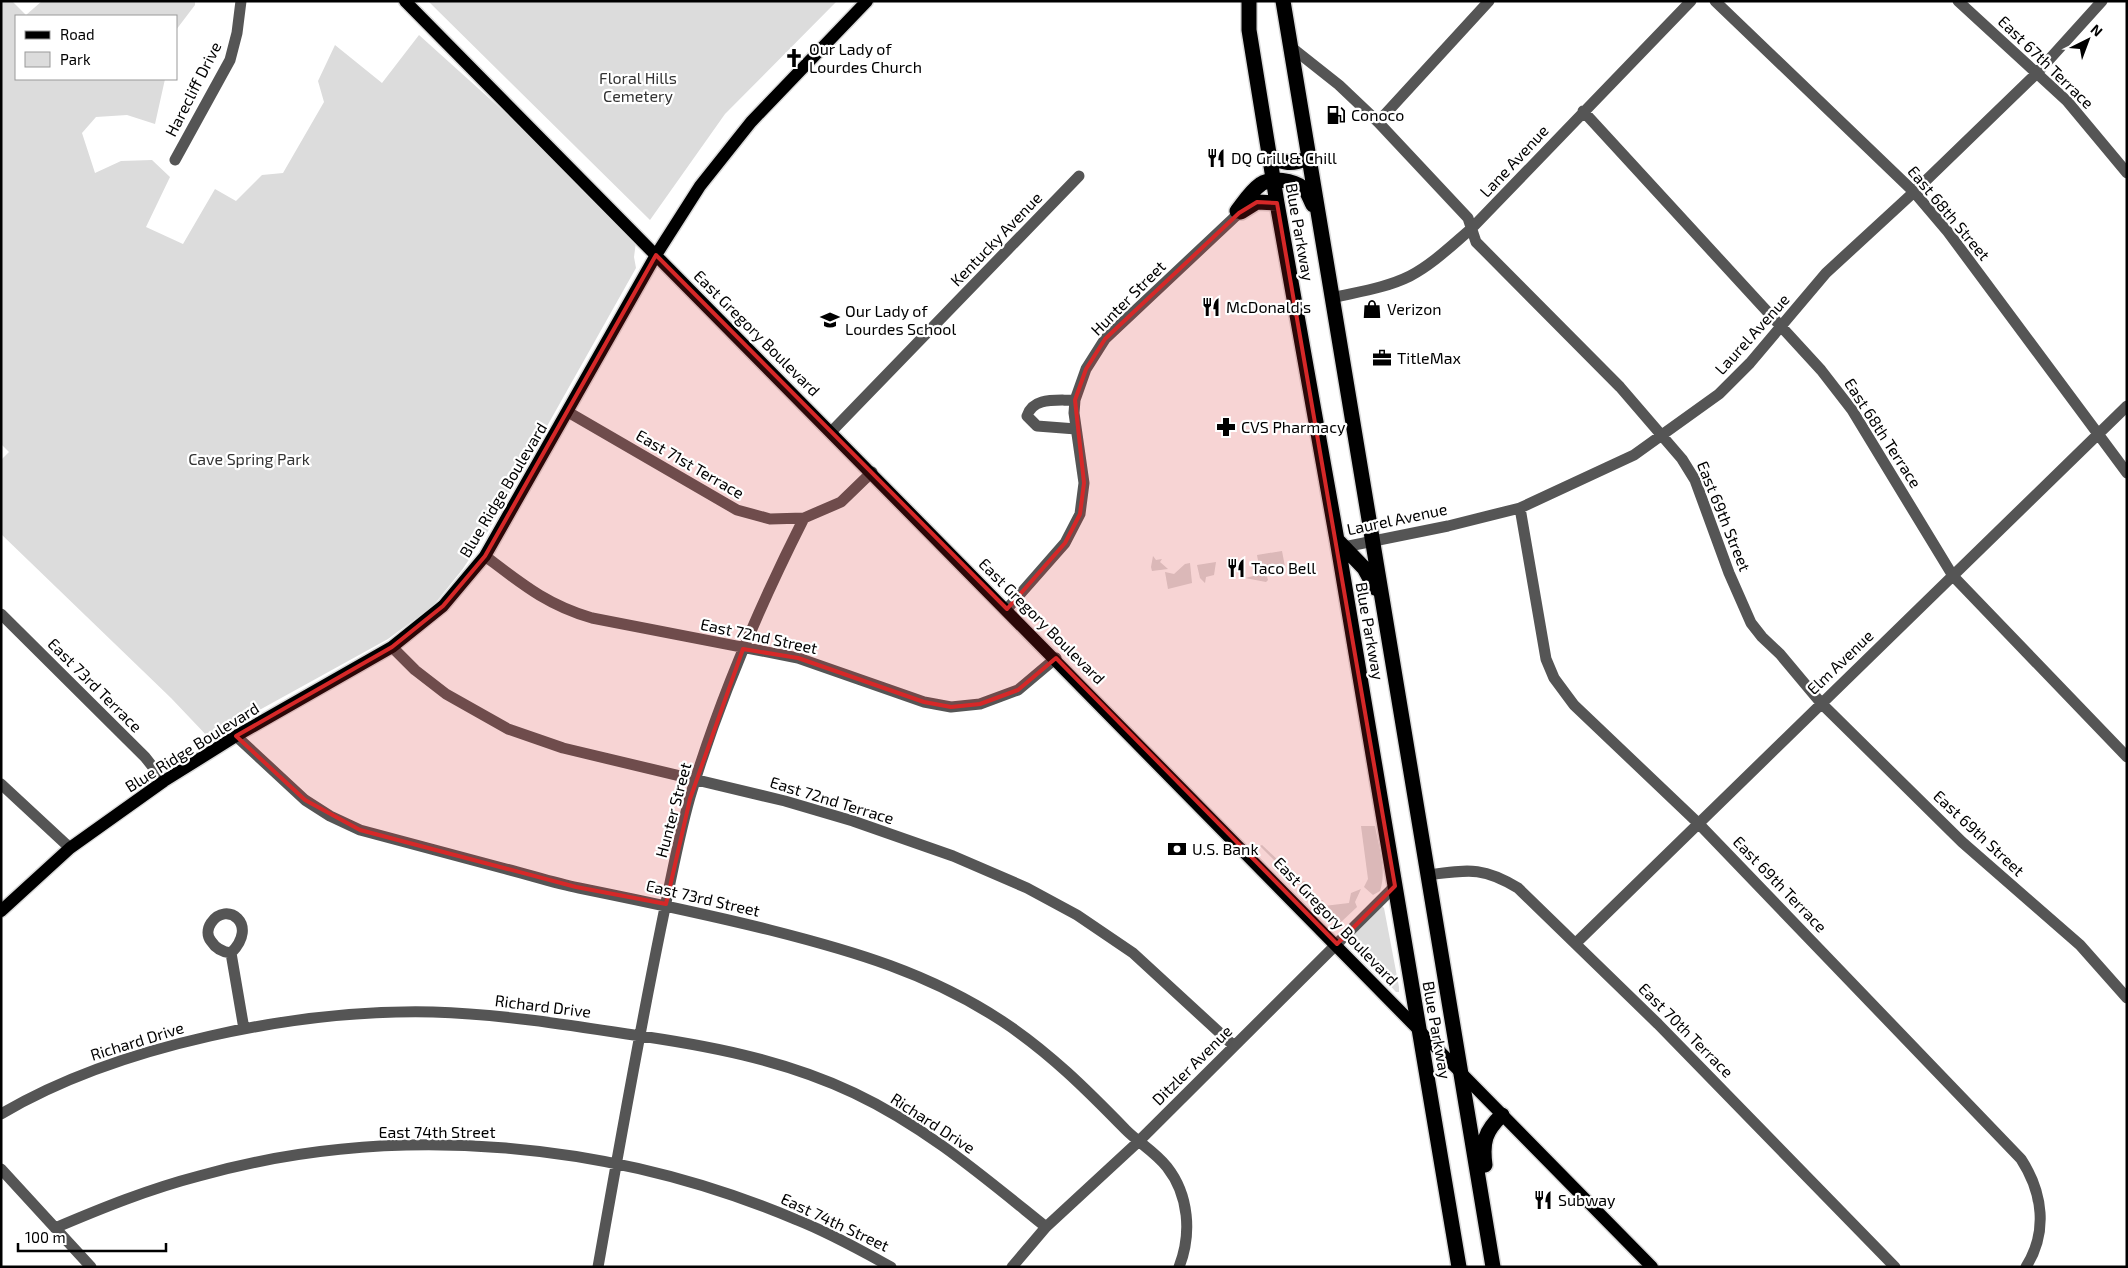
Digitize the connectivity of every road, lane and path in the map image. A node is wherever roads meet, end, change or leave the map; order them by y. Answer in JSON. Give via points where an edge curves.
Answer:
{"nodes":[{"id":1,"x":241,"y":1,"type":"edge"},
{"id":2,"x":405,"y":1,"type":"edge"},
{"id":3,"x":866,"y":1,"type":"edge"},
{"id":4,"x":1249,"y":1,"type":"edge"},
{"id":5,"x":1283,"y":1,"type":"edge"},
{"id":6,"x":1489,"y":1,"type":"edge"},
{"id":7,"x":1691,"y":1,"type":"edge"},
{"id":8,"x":1715,"y":1,"type":"edge"},
{"id":9,"x":1958,"y":1,"type":"edge"},
{"id":10,"x":2102,"y":1,"type":"edge"},
{"id":11,"x":1291,"y":47,"type":"junction"},
{"id":12,"x":2036,"y":74,"type":"junction"},
{"id":13,"x":1583,"y":112,"type":"junction"},
{"id":14,"x":1378,"y":122,"type":"junction"},
{"id":15,"x":1269,"y":155,"type":"junction"},
{"id":16,"x":1308,"y":158,"type":"junction"},
{"id":17,"x":175,"y":160,"type":"dead end"},
{"id":18,"x":2127,"y":173,"type":"edge"},
{"id":19,"x":1078,"y":176,"type":"dead end"},
{"id":20,"x":1273,"y":180,"type":"junction"},
{"id":21,"x":1914,"y":192,"type":"junction"},
{"id":22,"x":1277,"y":203,"type":"junction"},
{"id":23,"x":1238,"y":212,"type":"junction"},
{"id":24,"x":1318,"y":213,"type":"junction"},
{"id":25,"x":1471,"y":229,"type":"junction"},
{"id":26,"x":656,"y":255,"type":"junction"},
{"id":27,"x":1332,"y":298,"type":"junction"},
{"id":28,"x":1781,"y":326,"type":"junction"},
{"id":29,"x":1075,"y":400,"type":"junction"},
{"id":30,"x":2127,"y":406,"type":"edge"},
{"id":31,"x":568,"y":412,"type":"junction"},
{"id":32,"x":1076,"y":430,"type":"junction"},
{"id":33,"x":831,"y":432,"type":"junction"},
{"id":34,"x":1663,"y":434,"type":"junction"},
{"id":35,"x":2099,"y":435,"type":"junction"},
{"id":36,"x":872,"y":472,"type":"junction"},
{"id":37,"x":2127,"y":473,"type":"edge"},
{"id":38,"x":1520,"y":508,"type":"junction"},
{"id":39,"x":804,"y":518,"type":"junction"},
{"id":40,"x":1372,"y":540,"type":"junction"},
{"id":41,"x":1340,"y":545,"type":"junction"},
{"id":42,"x":485,"y":556,"type":"junction"},
{"id":43,"x":1953,"y":576,"type":"junction"},
{"id":44,"x":1382,"y":602,"type":"junction"},
{"id":45,"x":1007,"y":609,"type":"junction"},
{"id":46,"x":1,"y":614,"type":"edge"},
{"id":47,"x":392,"y":647,"type":"junction"},
{"id":48,"x":743,"y":648,"type":"junction"},
{"id":49,"x":1056,"y":658,"type":"junction"},
{"id":50,"x":1821,"y":703,"type":"junction"},
{"id":51,"x":236,"y":736,"type":"junction"},
{"id":52,"x":2127,"y":757,"type":"edge"},
{"id":53,"x":696,"y":779,"type":"junction"},
{"id":54,"x":164,"y":781,"type":"junction"},
{"id":55,"x":1,"y":784,"type":"edge"},
{"id":56,"x":1698,"y":823,"type":"junction"},
{"id":57,"x":70,"y":848,"type":"junction"},
{"id":58,"x":1427,"y":876,"type":"junction"},
{"id":59,"x":1395,"y":886,"type":"junction"},
{"id":60,"x":666,"y":904,"type":"junction"},
{"id":61,"x":1,"y":911,"type":"edge"},
{"id":62,"x":1576,"y":943,"type":"junction"},
{"id":63,"x":1337,"y":944,"type":"junction"},
{"id":64,"x":230,"y":953,"type":"dead end"},
{"id":65,"x":2127,"y":998,"type":"edge"},
{"id":66,"x":244,"y":1029,"type":"junction"},
{"id":67,"x":1420,"y":1033,"type":"junction"},
{"id":68,"x":638,"y":1035,"type":"junction"},
{"id":69,"x":1233,"y":1045,"type":"junction"},
{"id":70,"x":1460,"y":1072,"type":"junction"},
{"id":71,"x":1,"y":1114,"type":"edge"},
{"id":72,"x":1502,"y":1115,"type":"junction"},
{"id":73,"x":1138,"y":1142,"type":"junction"},
{"id":74,"x":616,"y":1164,"type":"junction"},
{"id":75,"x":1,"y":1169,"type":"edge"},
{"id":76,"x":1046,"y":1227,"type":"junction"},
{"id":77,"x":55,"y":1228,"type":"junction"},
{"id":78,"x":1487,"y":1233,"type":"junction"},
{"id":79,"x":91,"y":1267,"type":"edge"},
{"id":80,"x":598,"y":1267,"type":"edge"},
{"id":81,"x":891,"y":1267,"type":"edge"},
{"id":82,"x":1012,"y":1267,"type":"edge"},
{"id":83,"x":1179,"y":1267,"type":"edge"},
{"id":84,"x":1460,"y":1267,"type":"edge"},
{"id":85,"x":1492,"y":1267,"type":"edge"},
{"id":86,"x":1652,"y":1267,"type":"edge"},
{"id":87,"x":1896,"y":1267,"type":"edge"},
{"id":88,"x":2026,"y":1267,"type":"edge"}],
"edges":[{"from":1,"to":17,"type":"street","name":"Harecliff Drive","via":[[230,60]]},
{"from":2,"to":26,"type":"main road","name":"East Gregory Boulevard"},
{"from":3,"to":26,"type":"main road","name":"Blue Ridge Boulevard","via":[[751,122],[700,186]]},
{"from":4,"to":15,"type":"highway","name":"Blue Parkway","via":[[1249,30]]},
{"from":5,"to":11,"type":"highway","name":"Blue Parkway"},
{"from":6,"to":14,"type":"street"},
{"from":7,"to":13,"type":"street","name":"Lane Avenue"},
{"from":8,"to":21,"type":"street","name":"East 68th Street"},
{"from":9,"to":12,"type":"street","name":"East 67th Terrace"},
{"from":10,"to":12,"type":"street","name":"Laurel Avenue"},
{"from":11,"to":14,"type":"street","name":"East 69th Street"},
{"from":11,"to":16,"type":"highway","name":"Blue Parkway"},
{"from":12,"to":18,"type":"street","name":"East 67th Terrace","via":[[2067,101]]},
{"from":12,"to":21,"type":"street","name":"Laurel Avenue"},
{"from":13,"to":25,"type":"street","name":"Lane Avenue"},
{"from":13,"to":28,"type":"street","name":"East 68th Terrace"},
{"from":14,"to":25,"type":"street","name":"East 69th Street","via":[[1468,218]]},
{"from":15,"to":16,"type":"highway","via":[[1280,162],[1292,164]]},
{"from":15,"to":20,"type":"highway","name":"Blue Parkway"},
{"from":16,"to":24,"type":"highway","name":"Blue Parkway"},
{"from":19,"to":33,"type":"street","name":"Kentucky Avenue"},
{"from":20,"to":22,"type":"highway","name":"Blue Parkway"},
{"from":20,"to":23,"type":"highway","via":[[1262,183]]},
{"from":20,"to":24,"type":"highway","via":[[1304,188]]},
{"from":21,"to":28,"type":"street","name":"Laurel Avenue","via":[[1826,273]]},
{"from":21,"to":35,"type":"street","name":"East 68th Street","via":[[1948,232]]},
{"from":22,"to":23,"type":"highway","via":[[1257,202]]},
{"from":22,"to":41,"type":"highway","name":"Blue Parkway"},
{"from":23,"to":29,"type":"street","name":"Hunter Street","via":[[1105,339],[1086,370]]},
{"from":24,"to":27,"type":"highway","name":"Blue Parkway"},
{"from":25,"to":27,"type":"street","name":"Lane Avenue","via":[[1444,253],[1409,276]]},
{"from":25,"to":34,"type":"street","name":"East 69th Street","via":[[1476,242]]},
{"from":26,"to":31,"type":"main road","name":"Blue Ridge Boulevard"},
{"from":26,"to":33,"type":"main road","name":"East Gregory Boulevard"},
{"from":27,"to":40,"type":"highway","name":"Blue Parkway"},
{"from":28,"to":34,"type":"street","name":"Laurel Avenue","via":[[1719,394]]},
{"from":28,"to":43,"type":"street","name":"East 68th Terrace","via":[[1852,410]]},
{"from":29,"to":32,"type":"street","name":"Hunter Street"},
{"from":29,"to":32,"type":"street","via":[[1035,404],[1027,416],[1037,426]]},
{"from":30,"to":35,"type":"street","name":"Elm Avenue"},
{"from":31,"to":39,"type":"street","name":"East 71st Terrace","via":[[737,510],[770,519]]},
{"from":31,"to":42,"type":"main road","name":"Blue Ridge Boulevard"},
{"from":32,"to":45,"type":"street","name":"Hunter Street","via":[[1084,483],[1080,514],[1065,543]]},
{"from":33,"to":36,"type":"main road","name":"East Gregory Boulevard"},
{"from":34,"to":38,"type":"street","name":"Laurel Avenue","via":[[1612,467]]},
{"from":34,"to":50,"type":"street","name":"East 69th Street","via":[[1695,480],[1729,573],[1752,623]]},
{"from":35,"to":37,"type":"street","name":"East 68th Street"},
{"from":35,"to":43,"type":"street","name":"Elm Avenue"},
{"from":36,"to":39,"type":"street","via":[[841,502]]},
{"from":36,"to":45,"type":"main road","name":"East Gregory Boulevard"},
{"from":38,"to":40,"type":"street","name":"Laurel Avenue"},
{"from":38,"to":56,"type":"street","name":"East 69th Terrace","via":[[1542,643],[1554,678],[1574,705]]},
{"from":39,"to":48,"type":"street","name":"Hunter Street"},
{"from":40,"to":41,"type":"street","name":"Laurel Avenue"},
{"from":40,"to":44,"type":"highway","name":"Blue Parkway"},
{"from":41,"to":44,"type":"highway","via":[[1364,568]]},
{"from":41,"to":59,"type":"highway","name":"Blue Parkway"},
{"from":42,"to":47,"type":"main road","name":"Blue Ridge Boulevard","via":[[443,606]]},
{"from":42,"to":48,"type":"street","name":"East 72nd Street","via":[[533,593],[567,611]]},
{"from":43,"to":50,"type":"street","name":"Elm Avenue"},
{"from":43,"to":52,"type":"street","name":"East 68th Terrace"},
{"from":44,"to":58,"type":"highway","name":"Blue Parkway"},
{"from":45,"to":49,"type":"main road","name":"East Gregory Boulevard"},
{"from":46,"to":54,"type":"street","name":"East 73rd Terrace"},
{"from":47,"to":51,"type":"main road","name":"Blue Ridge Boulevard"},
{"from":47,"to":53,"type":"street","name":"East 72nd Terrace","via":[[446,694],[508,729],[563,748]]},
{"from":48,"to":49,"type":"street","name":"East 72nd Street","via":[[798,658],[924,702],[952,707],[980,704],[1018,690]]},
{"from":48,"to":53,"type":"street","name":"Hunter Street"},
{"from":49,"to":63,"type":"main road","name":"East Gregory Boulevard"},
{"from":50,"to":56,"type":"street","name":"Elm Avenue"},
{"from":50,"to":65,"type":"street","name":"East 69th Street","via":[[1962,842],[2080,945]]},
{"from":51,"to":54,"type":"main road","name":"Blue Ridge Boulevard"},
{"from":51,"to":60,"type":"street","name":"East 73rd Street","via":[[305,800],[360,830],[576,887]]},
{"from":53,"to":60,"type":"street","name":"Hunter Street"},
{"from":53,"to":69,"type":"street","name":"East 72nd Terrace","via":[[853,821],[953,856],[1027,888],[1077,915],[1133,953]]},
{"from":54,"to":57,"type":"main road","name":"Blue Ridge Boulevard"},
{"from":55,"to":57,"type":"street"},
{"from":56,"to":62,"type":"street","name":"Elm Avenue"},
{"from":56,"to":88,"type":"street","name":"East 69th Terrace","via":[[2021,1159],[2039,1196],[2041,1216],[2039,1236]]},
{"from":57,"to":61,"type":"main road","name":"Blue Ridge Boulevard"},
{"from":58,"to":62,"type":"street","name":"East 70th Terrace","via":[[1472,870],[1493,874],[1518,888]]},
{"from":58,"to":70,"type":"highway","name":"Blue Parkway"},
{"from":59,"to":63,"type":"street","name":"Ditzler Avenue"},
{"from":59,"to":67,"type":"highway","name":"Blue Parkway"},
{"from":60,"to":68,"type":"street","name":"Hunter Street"},
{"from":60,"to":73,"type":"street","name":"East 73rd Street","via":[[851,951],[900,968],[948,990],[1002,1021],[1053,1057]]},
{"from":62,"to":87,"type":"street","name":"East 70th Terrace"},
{"from":63,"to":67,"type":"main road","name":"East Gregory Boulevard"},
{"from":63,"to":69,"type":"street","name":"Ditzler Avenue"},
{"from":64,"to":66,"type":"street"},
{"from":66,"to":68,"type":"street","name":"Richard Drive","via":[[332,1017],[431,1012],[530,1019]]},
{"from":66,"to":71,"type":"street","name":"Richard Drive","via":[[169,1046],[106,1066],[29,1097]]},
{"from":67,"to":70,"type":"main road","name":"East Gregory Boulevard"},
{"from":67,"to":84,"type":"highway","name":"Blue Parkway"},
{"from":68,"to":74,"type":"street","name":"Hunter Street"},
{"from":68,"to":76,"type":"street","name":"Richard Drive","via":[[756,1057],[854,1093],[943,1145]]},
{"from":69,"to":73,"type":"street","name":"Ditzler Avenue"},
{"from":70,"to":72,"type":"main road","name":"East Gregory Boulevard"},
{"from":70,"to":78,"type":"highway","name":"Blue Parkway"},
{"from":72,"to":78,"type":"highway","via":[[1489,1129],[1483,1142],[1490,1210]]},
{"from":72,"to":86,"type":"main road","name":"East Gregory Boulevard"},
{"from":73,"to":76,"type":"street","name":"Ditzler Avenue"},
{"from":73,"to":83,"type":"street","via":[[1167,1167],[1185,1204],[1186,1245]]},
{"from":74,"to":77,"type":"street","name":"East 74th Street","via":[[540,1151],[477,1146],[415,1145],[337,1150],[276,1158],[200,1175],[125,1199]]},
{"from":74,"to":80,"type":"street","name":"Hunter Street"},
{"from":74,"to":81,"type":"street","name":"East 74th Street","via":[[711,1188],[797,1220]]},
{"from":75,"to":77,"type":"street"},
{"from":76,"to":82,"type":"street","name":"Ditzler Avenue"},
{"from":77,"to":79,"type":"street"},
{"from":78,"to":85,"type":"highway","name":"Blue Parkway"}]}
